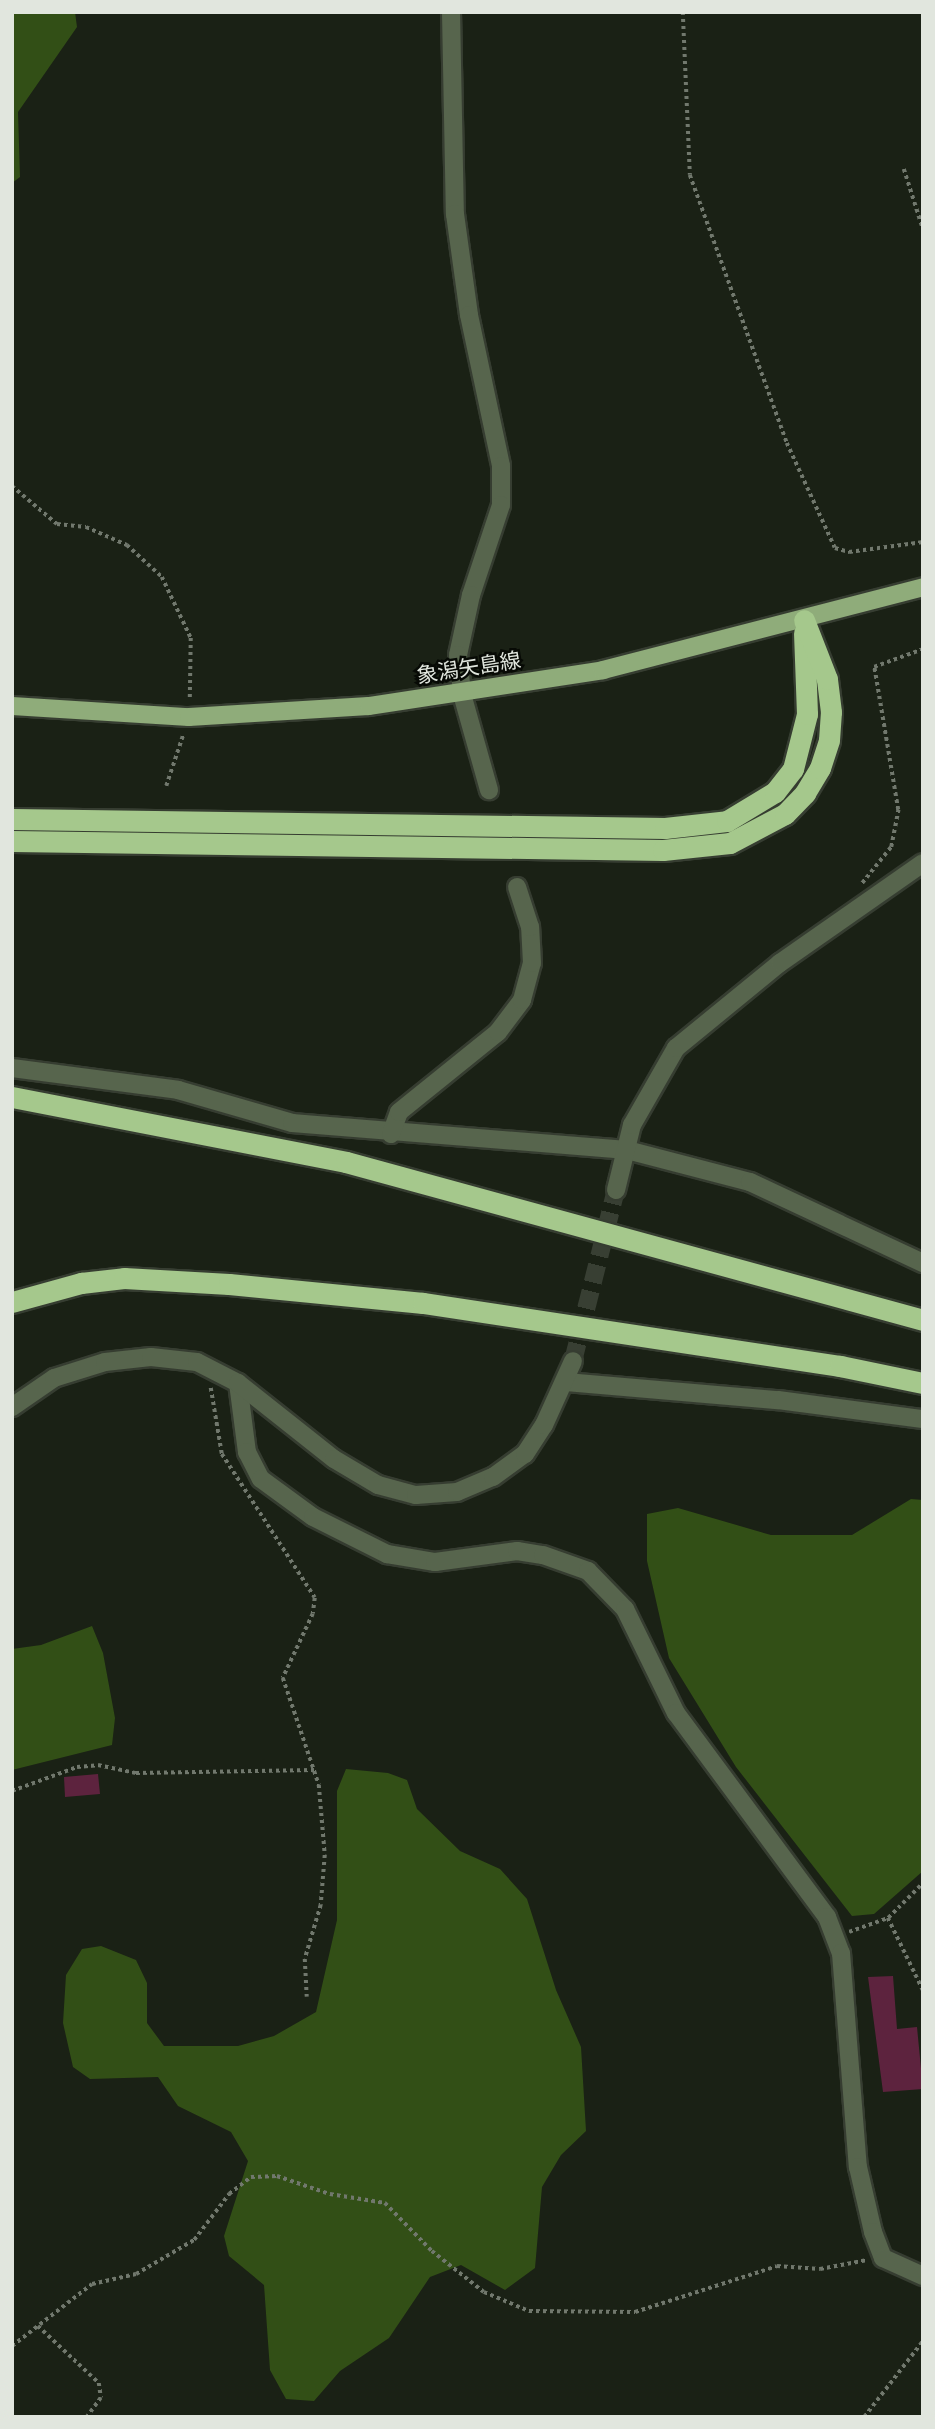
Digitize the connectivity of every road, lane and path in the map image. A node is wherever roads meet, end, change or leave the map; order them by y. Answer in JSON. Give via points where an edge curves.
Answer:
{"nodes":[{"id":1,"x":451,"y":12,"type":"edge"},
{"id":2,"x":683,"y":12,"type":"edge"},
{"id":3,"x":904,"y":169,"type":"dead end"},
{"id":4,"x":923,"y":229,"type":"edge"},
{"id":5,"x":12,"y":486,"type":"edge"},
{"id":6,"x":923,"y":542,"type":"edge"},
{"id":7,"x":923,"y":587,"type":"edge"},
{"id":8,"x":804,"y":620,"type":"junction"},
{"id":9,"x":923,"y":649,"type":"edge"},
{"id":10,"x":462,"y":694,"type":"junction"},
{"id":11,"x":12,"y":706,"type":"edge"},
{"id":12,"x":189,"y":717,"type":"junction"},
{"id":13,"x":166,"y":786,"type":"dead end"},
{"id":14,"x":489,"y":790,"type":"dead end"},
{"id":15,"x":12,"y":819,"type":"edge"},
{"id":16,"x":12,"y":841,"type":"edge"},
{"id":17,"x":923,"y":863,"type":"edge"},
{"id":18,"x":517,"y":887,"type":"dead end"},
{"id":19,"x":855,"y":892,"type":"dead end"},
{"id":20,"x":12,"y":1068,"type":"edge"},
{"id":21,"x":12,"y":1097,"type":"edge"},
{"id":22,"x":391,"y":1134,"type":"junction"},
{"id":23,"x":627,"y":1150,"type":"junction"},
{"id":24,"x":616,"y":1190,"type":"tunnel mouth"},
{"id":25,"x":923,"y":1263,"type":"edge"},
{"id":26,"x":12,"y":1302,"type":"edge"},
{"id":27,"x":923,"y":1320,"type":"edge"},
{"id":28,"x":573,"y":1361,"type":"tunnel mouth"},
{"id":29,"x":210,"y":1368,"type":"junction"},
{"id":30,"x":566,"y":1382,"type":"junction"},
{"id":31,"x":237,"y":1383,"type":"junction"},
{"id":32,"x":923,"y":1383,"type":"edge"},
{"id":33,"x":12,"y":1406,"type":"edge"},
{"id":34,"x":923,"y":1419,"type":"edge"},
{"id":35,"x":314,"y":1770,"type":"junction"},
{"id":36,"x":12,"y":1791,"type":"edge"},
{"id":37,"x":923,"y":1883,"type":"edge"},
{"id":38,"x":888,"y":1917,"type":"junction"},
{"id":39,"x":833,"y":1933,"type":"junction"},
{"id":40,"x":923,"y":1990,"type":"edge"},
{"id":41,"x":307,"y":1997,"type":"dead end"},
{"id":42,"x":883,"y":2258,"type":"junction"},
{"id":43,"x":923,"y":2276,"type":"edge"},
{"id":44,"x":38,"y":2326,"type":"junction"},
{"id":45,"x":923,"y":2341,"type":"edge"},
{"id":46,"x":12,"y":2346,"type":"edge"},
{"id":47,"x":87,"y":2417,"type":"edge"},
{"id":48,"x":864,"y":2417,"type":"edge"}],
"edges":[{"from":1,"to":10,"type":"street","via":[[455,214],[469,315],[501,466],[501,505],[471,595],[458,655]]},
{"from":2,"to":6,"type":"path","via":[[690,175],[787,443],[835,548],[849,552]]},
{"from":3,"to":4,"type":"path"},
{"from":5,"to":12,"type":"path","via":[[57,524],[86,527],[127,545],[162,577],[191,638]]},
{"from":7,"to":8,"type":"main road","name":"象潟矢島線"},
{"from":8,"to":10,"type":"main road","name":"象潟矢島線","via":[[604,670]]},
{"from":8,"to":15,"type":"highway","via":[[807,714],[803,743],[793,769],[775,792],[727,821],[665,828]]},
{"from":8,"to":16,"type":"highway","via":[[827,679],[830,701],[829,740],[820,768],[785,814],[730,843],[663,850]]},
{"from":9,"to":19,"type":"path","via":[[874,667],[898,810],[891,847]]},
{"from":10,"to":12,"type":"main road","name":"象潟矢島線","via":[[356,708]]},
{"from":10,"to":14,"type":"street"},
{"from":11,"to":12,"type":"main road","name":"象潟矢島線"},
{"from":12,"to":13,"type":"path"},
{"from":17,"to":23,"type":"street","via":[[770,970],[676,1048],[632,1125]]},
{"from":18,"to":22,"type":"street","via":[[530,927],[532,963],[522,1000],[498,1032],[399,1112]]},
{"from":20,"to":22,"type":"street","via":[[178,1090],[292,1123]]},
{"from":21,"to":27,"type":"highway","via":[[346,1162]]},
{"from":22,"to":23,"type":"street"},
{"from":23,"to":24,"type":"street"},
{"from":23,"to":25,"type":"street","via":[[750,1182]]},
{"from":26,"to":32,"type":"highway","via":[[81,1283],[124,1279],[229,1283],[477,1311],[840,1366]]},
{"from":28,"to":30,"type":"street"},
{"from":29,"to":31,"type":"street"},
{"from":29,"to":33,"type":"street","via":[[197,1362],[151,1357],[105,1362],[54,1378]]},
{"from":29,"to":35,"type":"path","via":[[222,1454],[315,1598],[313,1614],[283,1678]]},
{"from":30,"to":31,"type":"street","via":[[525,1454],[493,1477],[457,1492],[416,1494],[378,1485],[334,1459]]},
{"from":30,"to":34,"type":"street","via":[[778,1400]]},
{"from":31,"to":39,"type":"street","via":[[247,1452],[261,1479],[313,1517],[387,1554],[435,1562],[516,1551],[543,1555],[588,1571],[607,1587],[625,1609],[676,1713],[827,1917]]},
{"from":35,"to":36,"type":"path","via":[[135,1773],[98,1765],[77,1767]]},
{"from":35,"to":41,"type":"path","via":[[325,1855],[321,1905],[305,1959]]},
{"from":37,"to":38,"type":"path"},
{"from":38,"to":39,"type":"path","via":[[858,1931]]},
{"from":38,"to":40,"type":"path"},
{"from":39,"to":42,"type":"street","via":[[841,1952],[858,2167]]},
{"from":42,"to":43,"type":"street"},
{"from":42,"to":44,"type":"path","via":[[820,2269],[777,2266],[635,2312],[529,2311],[484,2292],[432,2251],[385,2203],[330,2194],[277,2176],[251,2177],[229,2194],[194,2240],[136,2274],[92,2284]]},
{"from":44,"to":46,"type":"path"},
{"from":44,"to":47,"type":"path","via":[[99,2383],[101,2398]]},
{"from":45,"to":48,"type":"path"}]}
